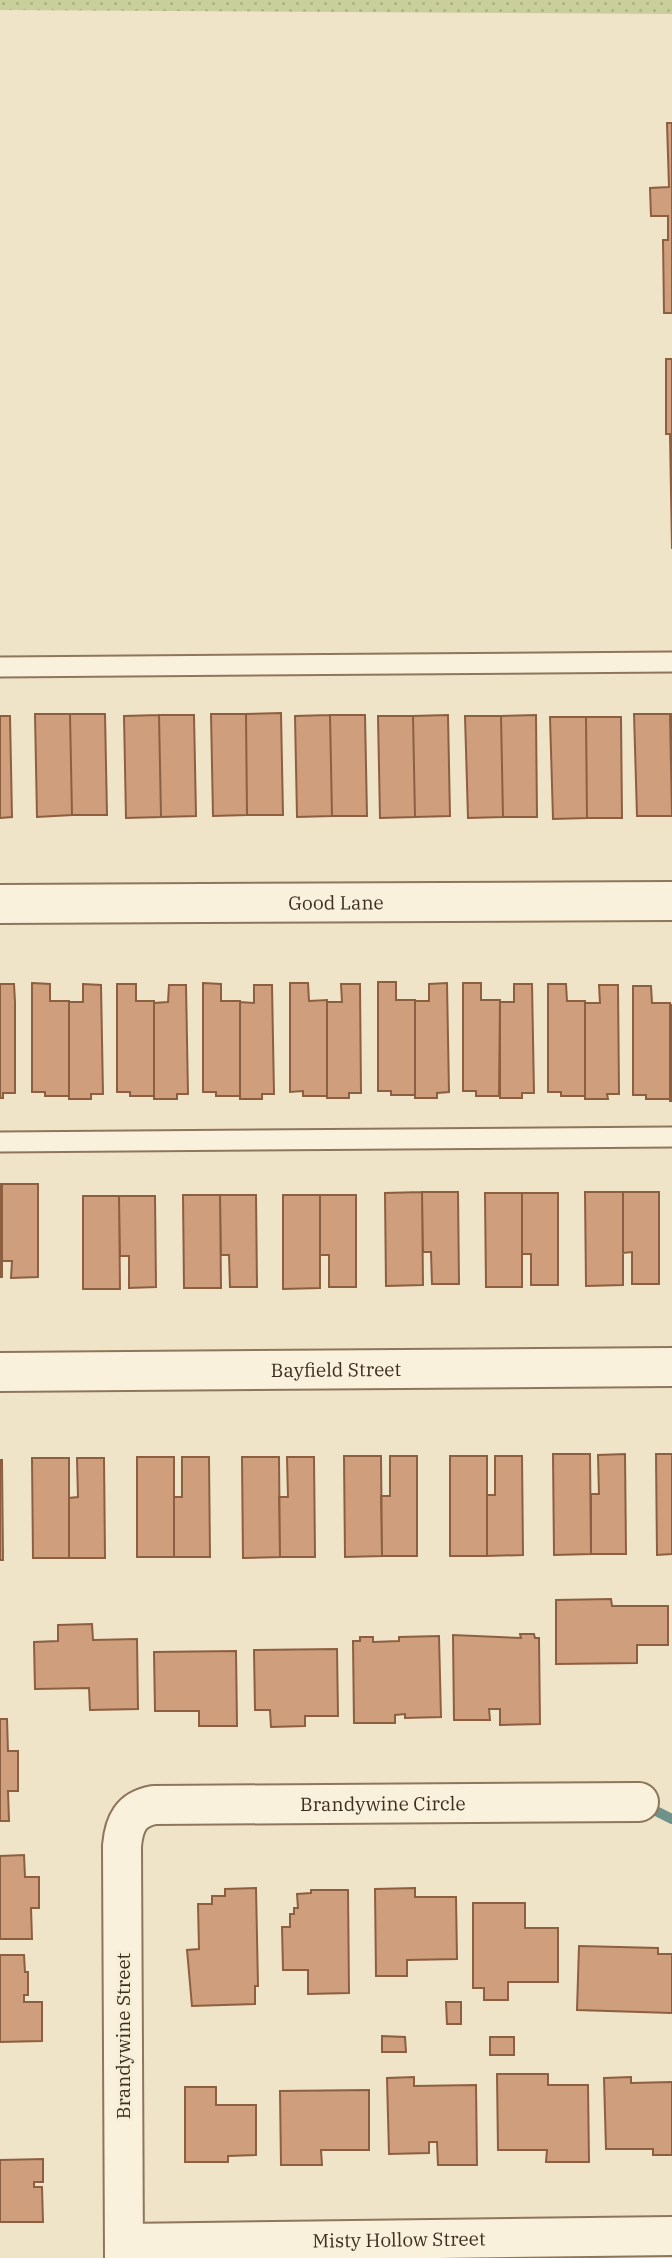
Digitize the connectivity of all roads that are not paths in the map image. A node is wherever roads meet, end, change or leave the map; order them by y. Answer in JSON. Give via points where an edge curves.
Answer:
{"nodes":[{"id":1,"x":672,"y":662,"type":"edge"},
{"id":2,"x":0,"y":667,"type":"edge"},
{"id":3,"x":672,"y":901,"type":"edge"},
{"id":4,"x":0,"y":904,"type":"edge"},
{"id":5,"x":672,"y":1138,"type":"edge"},
{"id":6,"x":0,"y":1142,"type":"edge"},
{"id":7,"x":672,"y":1367,"type":"edge"},
{"id":8,"x":0,"y":1371,"type":"edge"},
{"id":9,"x":639,"y":1802,"type":"dead end"},
{"id":10,"x":131,"y":1816,"type":"joint"},
{"id":11,"x":672,"y":2236,"type":"edge"},
{"id":12,"x":124,"y":2250,"type":"edge"}],
"edges":[{"from":1,"to":2,"type":"lane"},
{"from":3,"to":4,"type":"street","name":"Good Lane"},
{"from":5,"to":6,"type":"lane"},
{"from":7,"to":8,"type":"street","name":"Bayfield Street"},
{"from":9,"to":10,"type":"street","name":"Brandywine Circle","via":[[154,1805]]},
{"from":10,"to":12,"type":"street","name":"Brandywine Street","via":[[122,1846]]},
{"from":11,"to":12,"type":"street","name":"Misty Hollow Street"}]}
